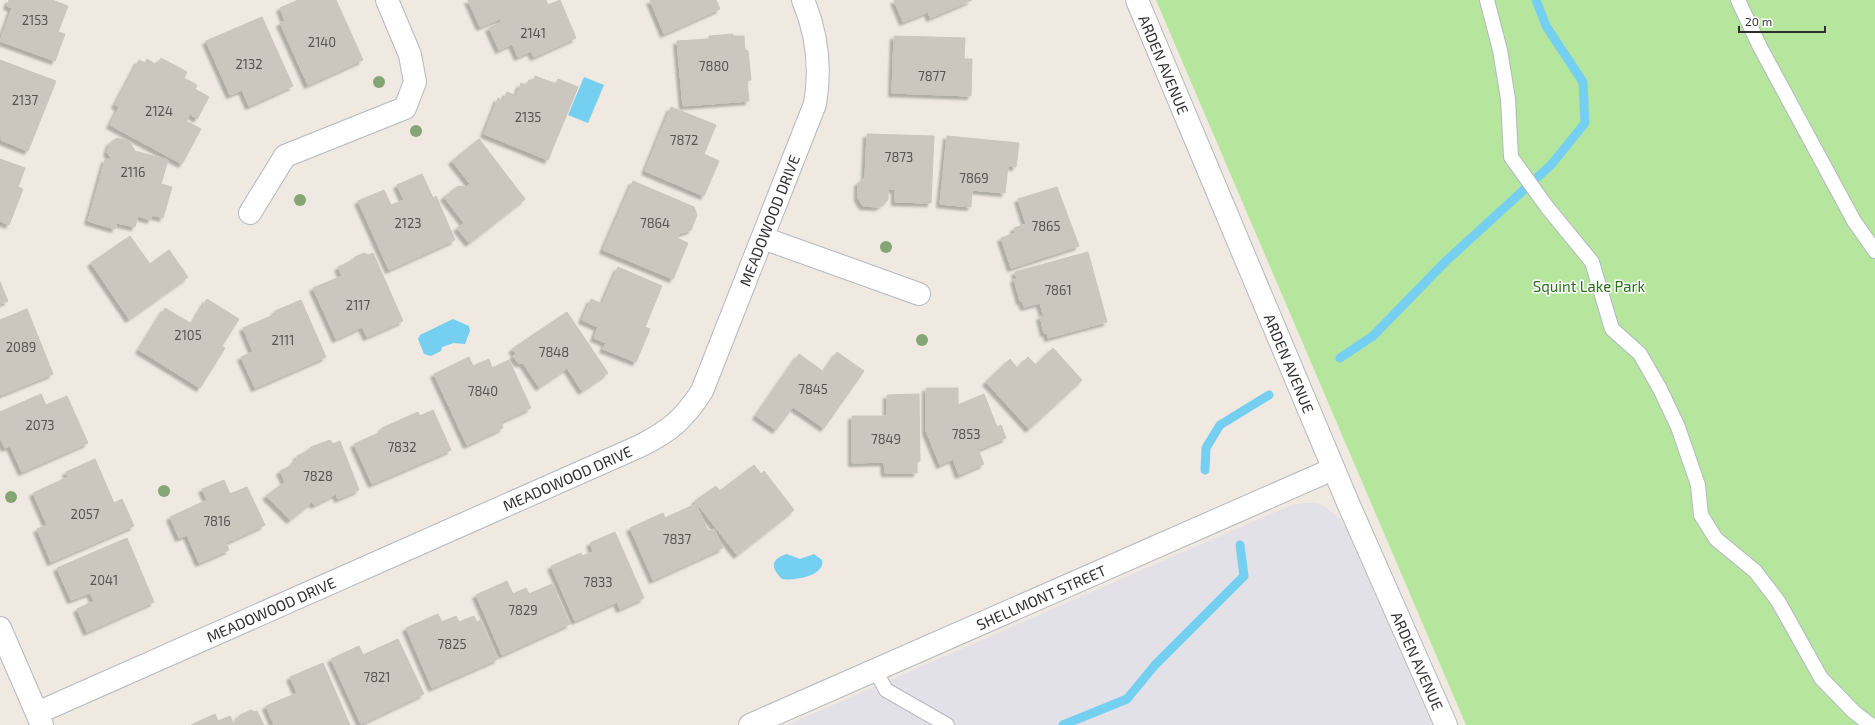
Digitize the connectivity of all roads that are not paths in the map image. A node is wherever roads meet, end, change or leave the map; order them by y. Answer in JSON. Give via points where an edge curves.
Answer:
{"nodes":[{"id":1,"x":387,"y":0,"type":"edge"},
{"id":2,"x":803,"y":0,"type":"edge"},
{"id":3,"x":1137,"y":0,"type":"edge"},
{"id":4,"x":1487,"y":0,"type":"edge"},
{"id":5,"x":1738,"y":0,"type":"edge"},
{"id":6,"x":250,"y":213,"type":"dead end"},
{"id":7,"x":763,"y":238,"type":"junction"},
{"id":8,"x":1875,"y":251,"type":"edge"},
{"id":9,"x":919,"y":294,"type":"dead end"},
{"id":10,"x":1333,"y":469,"type":"junction"},
{"id":11,"x":0,"y":628,"type":"edge"},
{"id":12,"x":875,"y":670,"type":"junction"},
{"id":13,"x":40,"y":719,"type":"edge"},
{"id":14,"x":750,"y":725,"type":"edge"},
{"id":15,"x":947,"y":725,"type":"edge"},
{"id":16,"x":1446,"y":725,"type":"edge"},
{"id":17,"x":1871,"y":725,"type":"edge"}],
"edges":[{"from":1,"to":6,"type":"street","via":[[410,55],[415,82],[405,108],[285,156]]},
{"from":2,"to":7,"type":"street","name":"MEADOWOOD DRIVE","via":[[814,39],[819,72],[818,87],[815,104]]},
{"from":3,"to":10,"type":"street","name":"ARDEN AVENUE"},
{"from":4,"to":17,"type":"lane","via":[[1500,50],[1508,99],[1510,157],[1592,262],[1612,329],[1640,354],[1678,427],[1698,486],[1701,515],[1716,539],[1755,571],[1778,601],[1821,678],[1854,712]]},
{"from":5,"to":8,"type":"lane","via":[[1760,47],[1854,221]]},
{"from":7,"to":9,"type":"street"},
{"from":7,"to":13,"type":"street","name":"MEADOWOOD DRIVE","via":[[702,391],[689,410],[660,436]]},
{"from":10,"to":12,"type":"street","name":"SHELLMONT STREET"},
{"from":10,"to":16,"type":"street","name":"ARDEN AVENUE"},
{"from":11,"to":13,"type":"street"},
{"from":12,"to":14,"type":"street","name":"SHELLMONT STREET"},
{"from":12,"to":15,"type":"lane","via":[[886,690]]}]}
